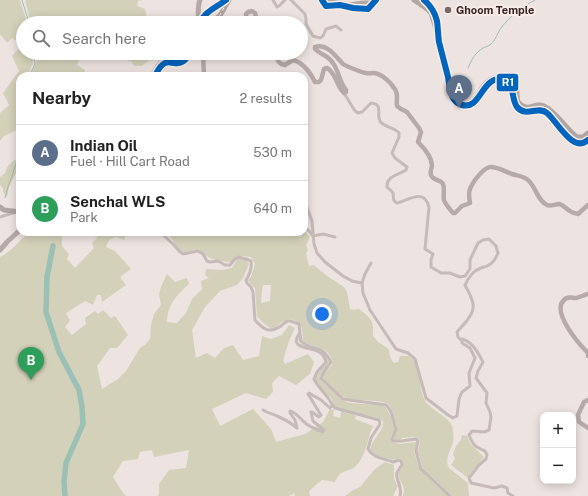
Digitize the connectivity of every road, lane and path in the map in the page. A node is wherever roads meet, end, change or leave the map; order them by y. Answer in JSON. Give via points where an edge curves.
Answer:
{"nodes":[{"id":1,"x":200,"y":0,"type":"edge"},
{"id":2,"x":229,"y":0,"type":"edge"},
{"id":3,"x":273,"y":0,"type":"edge"},
{"id":4,"x":285,"y":0,"type":"edge"},
{"id":5,"x":291,"y":0,"type":"edge"},
{"id":6,"x":324,"y":0,"type":"edge"},
{"id":7,"x":378,"y":0,"type":"edge"},
{"id":8,"x":414,"y":0,"type":"edge"},
{"id":9,"x":199,"y":16,"type":"edge"},
{"id":10,"x":220,"y":16,"type":"edge"},
{"id":11,"x":246,"y":16,"type":"edge"},
{"id":12,"x":256,"y":16,"type":"edge"},
{"id":13,"x":305,"y":16,"type":"edge"},
{"id":14,"x":308,"y":27,"type":"edge"},
{"id":15,"x":341,"y":30,"type":"dead end"},
{"id":16,"x":182,"y":60,"type":"edge"},
{"id":17,"x":203,"y":60,"type":"edge"},
{"id":18,"x":278,"y":60,"type":"edge"},
{"id":19,"x":293,"y":60,"type":"edge"},
{"id":20,"x":293,"y":60,"type":"edge"},
{"id":21,"x":155,"y":72,"type":"edge"},
{"id":22,"x":204,"y":72,"type":"edge"},
{"id":23,"x":344,"y":93,"type":"junction"},
{"id":24,"x":588,"y":133,"type":"edge"},
{"id":25,"x":588,"y":205,"type":"edge"},
{"id":26,"x":0,"y":207,"type":"edge"},
{"id":27,"x":308,"y":210,"type":"edge"},
{"id":28,"x":16,"y":212,"type":"edge"},
{"id":29,"x":16,"y":213,"type":"edge"},
{"id":30,"x":0,"y":217,"type":"edge"},
{"id":31,"x":308,"y":230,"type":"edge"},
{"id":32,"x":16,"y":234,"type":"edge"},
{"id":33,"x":164,"y":236,"type":"edge"},
{"id":34,"x":313,"y":236,"type":"junction"},
{"id":35,"x":335,"y":237,"type":"dead end"},
{"id":36,"x":0,"y":250,"type":"edge"},
{"id":37,"x":371,"y":263,"type":"dead end"},
{"id":38,"x":362,"y":283,"type":"junction"},
{"id":39,"x":588,"y":294,"type":"edge"},
{"id":40,"x":300,"y":333,"type":"junction"},
{"id":41,"x":462,"y":341,"type":"junction"},
{"id":42,"x":588,"y":356,"type":"edge"},
{"id":43,"x":588,"y":400,"type":"edge"},
{"id":44,"x":332,"y":406,"type":"junction"},
{"id":45,"x":263,"y":410,"type":"dead end"},
{"id":46,"x":588,"y":428,"type":"edge"},
{"id":47,"x":400,"y":496,"type":"edge"},
{"id":48,"x":450,"y":496,"type":"edge"},
{"id":49,"x":513,"y":496,"type":"edge"}],
"edges":[{"from":1,"to":9,"type":"main road"},
{"from":2,"to":10,"type":"highway"},
{"from":3,"to":4,"type":"street","via":[[277,7]]},
{"from":5,"to":13,"type":"street"},
{"from":6,"to":7,"type":"highway","via":[[349,5],[373,3]]},
{"from":8,"to":24,"type":"highway","via":[[431,13],[452,94],[460,103],[470,103],[488,81],[504,76],[516,85],[518,102],[526,108],[536,105],[547,107],[577,137],[583,137]]},
{"from":11,"to":12,"type":"main road","via":[[252,11]]},
{"from":14,"to":15,"type":"street","via":[[313,36],[320,38],[326,30],[336,26]]},
{"from":16,"to":21,"type":"highway","via":[[162,62]]},
{"from":17,"to":22,"type":"main road"},
{"from":18,"to":20,"type":"main road","via":[[285,65]]},
{"from":19,"to":23,"type":"main road","via":[[307,68],[316,82],[321,80],[324,69],[332,71]]},
{"from":23,"to":25,"type":"main road","via":[[346,90],[334,64],[328,57],[317,52],[315,47],[332,52],[343,63],[361,72],[380,74],[396,89],[397,106],[407,112],[419,128],[421,132],[418,142],[432,164],[431,176],[442,183],[444,201],[453,213],[470,203],[471,186],[482,171],[491,167],[527,178],[547,205],[561,205],[578,214]]},
{"from":23,"to":41,"type":"street","via":[[358,113],[371,103],[378,106],[379,120],[399,133],[392,153],[407,167],[389,179],[387,187],[393,194],[394,201],[402,202],[414,196],[421,197],[427,202],[429,207],[425,249],[433,254],[431,267],[441,273],[465,276],[470,269],[470,260],[478,243],[489,239],[496,246],[498,253],[494,260],[476,271],[465,285],[473,310],[457,332]]},
{"from":26,"to":28,"type":"highway"},
{"from":27,"to":34,"type":"street"},
{"from":29,"to":30,"type":"street"},
{"from":31,"to":34,"type":"street"},
{"from":32,"to":36,"type":"main road"},
{"from":33,"to":40,"type":"street","via":[[183,254],[198,251],[207,261],[230,265],[238,257],[251,262],[251,272],[246,280],[253,292],[255,320],[268,330],[289,321],[294,322],[299,324]]},
{"from":34,"to":35,"type":"street","via":[[323,234]]},
{"from":34,"to":38,"type":"street","via":[[317,253],[325,262],[343,276]]},
{"from":37,"to":38,"type":"street"},
{"from":38,"to":41,"type":"street","via":[[370,310],[396,349],[415,359],[426,398],[453,418],[457,416],[462,392],[470,386],[469,373],[475,358],[470,348]]},
{"from":39,"to":42,"type":"main road","via":[[567,298],[562,303],[561,314],[566,326]]},
{"from":40,"to":44,"type":"street","via":[[298,343],[319,352],[326,360],[314,379]]},
{"from":40,"to":48,"type":"street","via":[[301,341],[324,351],[328,356],[331,362],[321,378],[343,399],[389,406],[396,429],[393,441],[416,439],[421,469]]},
{"from":41,"to":49,"type":"street","via":[[466,340],[472,344],[483,362],[476,378],[486,393],[486,403],[491,417],[488,430],[472,431],[469,435],[476,448],[485,451],[487,455],[470,478],[471,483],[494,488],[502,486]]},
{"from":43,"to":46,"type":"main road","via":[[584,402],[578,415],[579,422]]},
{"from":44,"to":45,"type":"street","via":[[330,408],[308,394],[321,415],[319,417],[311,412],[313,421],[324,430],[323,432],[307,425],[292,411],[290,413],[297,428]]},
{"from":44,"to":47,"type":"street","via":[[379,420],[380,424],[371,438],[368,449],[380,459],[401,461],[402,465],[396,478],[401,488]]}]}
